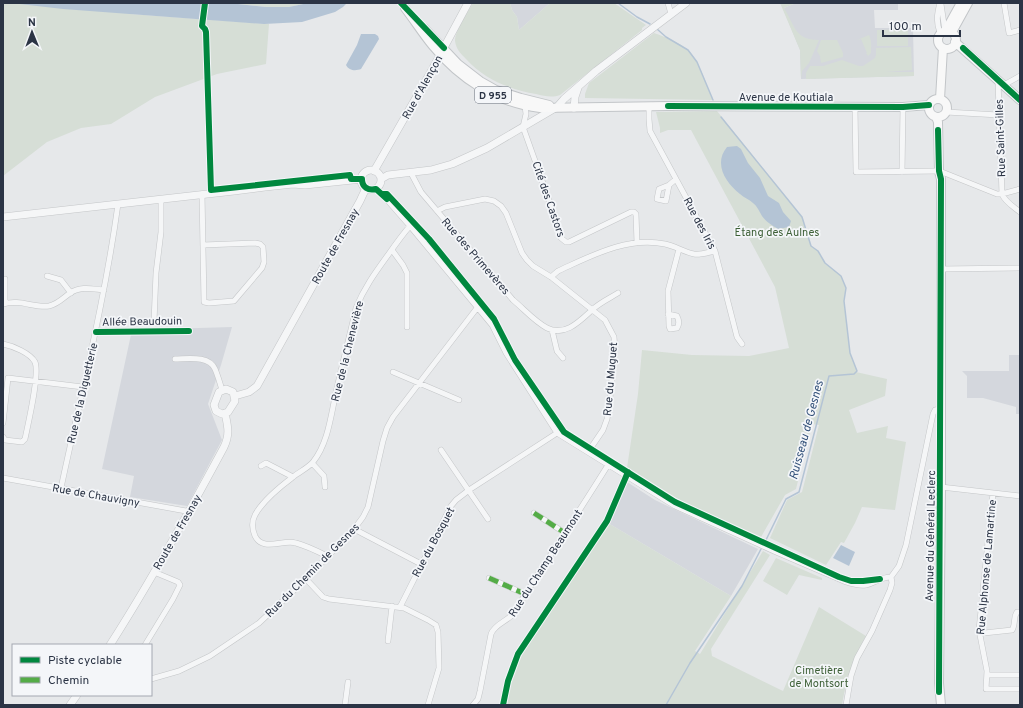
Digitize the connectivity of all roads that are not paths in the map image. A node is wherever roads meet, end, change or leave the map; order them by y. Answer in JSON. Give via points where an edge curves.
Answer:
{"nodes":[{"id":1,"x":468,"y":3,"type":"edge"},
{"id":2,"x":668,"y":3,"type":"edge"},
{"id":3,"x":686,"y":3,"type":"edge"},
{"id":4,"x":940,"y":3,"type":"edge"},
{"id":5,"x":961,"y":3,"type":"edge"},
{"id":6,"x":968,"y":3,"type":"edge"},
{"id":7,"x":1004,"y":3,"type":"edge"},
{"id":8,"x":403,"y":6,"type":"edge"},
{"id":9,"x":671,"y":14,"type":"junction"},
{"id":10,"x":1020,"y":30,"type":"edge"},
{"id":11,"x":946,"y":32,"type":"junction"},
{"id":12,"x":955,"y":42,"type":"junction"},
{"id":13,"x":943,"y":48,"type":"junction"},
{"id":14,"x":442,"y":51,"type":"junction"},
{"id":15,"x":1020,"y":76,"type":"edge"},
{"id":16,"x":1000,"y":85,"type":"junction"},
{"id":17,"x":578,"y":88,"type":"junction"},
{"id":18,"x":940,"y":99,"type":"junction"},
{"id":19,"x":1020,"y":100,"type":"edge"},
{"id":20,"x":524,"y":106,"type":"junction"},
{"id":21,"x":557,"y":107,"type":"junction"},
{"id":22,"x":649,"y":107,"type":"junction"},
{"id":23,"x":855,"y":107,"type":"junction"},
{"id":24,"x":574,"y":108,"type":"junction"},
{"id":25,"x":903,"y":108,"type":"junction"},
{"id":26,"x":936,"y":112,"type":"junction"},
{"id":27,"x":999,"y":115,"type":"junction"},
{"id":28,"x":523,"y":127,"type":"junction"},
{"id":29,"x":374,"y":171,"type":"junction"},
{"id":30,"x":902,"y":172,"type":"junction"},
{"id":31,"x":411,"y":173,"type":"junction"},
{"id":32,"x":941,"y":174,"type":"junction"},
{"id":33,"x":381,"y":178,"type":"junction"},
{"id":34,"x":676,"y":178,"type":"junction"},
{"id":35,"x":362,"y":179,"type":"junction"},
{"id":36,"x":669,"y":185,"type":"dead end"},
{"id":37,"x":366,"y":188,"type":"junction"},
{"id":38,"x":376,"y":189,"type":"junction"},
{"id":39,"x":1020,"y":189,"type":"edge"},
{"id":40,"x":202,"y":194,"type":"junction"},
{"id":41,"x":1002,"y":194,"type":"junction"},
{"id":42,"x":161,"y":199,"type":"junction"},
{"id":43,"x":118,"y":204,"type":"junction"},
{"id":44,"x":437,"y":211,"type":"junction"},
{"id":45,"x":1020,"y":212,"type":"edge"},
{"id":46,"x":3,"y":217,"type":"edge"},
{"id":47,"x":410,"y":226,"type":"junction"},
{"id":48,"x":637,"y":243,"type":"junction"},
{"id":49,"x":203,"y":245,"type":"junction"},
{"id":50,"x":679,"y":249,"type":"junction"},
{"id":51,"x":392,"y":250,"type":"junction"},
{"id":52,"x":715,"y":251,"type":"junction"},
{"id":53,"x":1020,"y":268,"type":"edge"},
{"id":54,"x":940,"y":269,"type":"junction"},
{"id":55,"x":47,"y":276,"type":"dead end"},
{"id":56,"x":551,"y":277,"type":"junction"},
{"id":57,"x":5,"y":279,"type":"dead end"},
{"id":58,"x":104,"y":290,"type":"junction"},
{"id":59,"x":71,"y":293,"type":"junction"},
{"id":60,"x":618,"y":293,"type":"dead end"},
{"id":61,"x":4,"y":304,"type":"edge"},
{"id":62,"x":477,"y":308,"type":"junction"},
{"id":63,"x":593,"y":309,"type":"junction"},
{"id":64,"x":668,"y":314,"type":"dead end"},
{"id":65,"x":154,"y":322,"type":"dead end"},
{"id":66,"x":407,"y":327,"type":"dead end"},
{"id":67,"x":552,"y":330,"type":"junction"},
{"id":68,"x":3,"y":344,"type":"edge"},
{"id":69,"x":742,"y":344,"type":"dead end"},
{"id":70,"x":563,"y":358,"type":"dead end"},
{"id":71,"x":175,"y":359,"type":"dead end"},
{"id":72,"x":393,"y":372,"type":"dead end"},
{"id":73,"x":36,"y":381,"type":"junction"},
{"id":74,"x":419,"y":382,"type":"junction"},
{"id":75,"x":83,"y":387,"type":"junction"},
{"id":76,"x":222,"y":390,"type":"junction"},
{"id":77,"x":235,"y":396,"type":"junction"},
{"id":78,"x":459,"y":400,"type":"dead end"},
{"id":79,"x":940,"y":409,"type":"junction"},
{"id":80,"x":225,"y":413,"type":"junction"},
{"id":81,"x":3,"y":423,"type":"edge"},
{"id":82,"x":557,"y":433,"type":"junction"},
{"id":83,"x":3,"y":437,"type":"edge"},
{"id":84,"x":441,"y":450,"type":"dead end"},
{"id":85,"x":588,"y":452,"type":"junction"},
{"id":86,"x":312,"y":463,"type":"junction"},
{"id":87,"x":608,"y":465,"type":"junction"},
{"id":88,"x":261,"y":466,"type":"dead end"},
{"id":89,"x":293,"y":477,"type":"junction"},
{"id":90,"x":3,"y":478,"type":"edge"},
{"id":91,"x":325,"y":487,"type":"dead end"},
{"id":92,"x":941,"y":487,"type":"junction"},
{"id":93,"x":61,"y":488,"type":"junction"},
{"id":94,"x":469,"y":490,"type":"junction"},
{"id":95,"x":993,"y":493,"type":"junction"},
{"id":96,"x":1020,"y":496,"type":"edge"},
{"id":97,"x":189,"y":512,"type":"junction"},
{"id":98,"x":534,"y":513,"type":"dead end"},
{"id":99,"x":488,"y":519,"type":"dead end"},
{"id":100,"x":354,"y":529,"type":"junction"},
{"id":101,"x":565,"y":533,"type":"junction"},
{"id":102,"x":327,"y":556,"type":"junction"},
{"id":103,"x":421,"y":564,"type":"junction"},
{"id":104,"x":154,"y":572,"type":"junction"},
{"id":105,"x":891,"y":577,"type":"junction"},
{"id":106,"x":489,"y":578,"type":"dead end"},
{"id":107,"x":306,"y":579,"type":"junction"},
{"id":108,"x":525,"y":594,"type":"junction"},
{"id":109,"x":392,"y":606,"type":"junction"},
{"id":110,"x":400,"y":607,"type":"junction"},
{"id":111,"x":1020,"y":612,"type":"edge"},
{"id":112,"x":979,"y":632,"type":"junction"},
{"id":113,"x":388,"y":641,"type":"dead end"},
{"id":114,"x":111,"y":644,"type":"edge"},
{"id":115,"x":146,"y":644,"type":"edge"},
{"id":116,"x":987,"y":675,"type":"junction"},
{"id":117,"x":1020,"y":675,"type":"edge"},
{"id":118,"x":152,"y":679,"type":"edge"},
{"id":119,"x":348,"y":682,"type":"dead end"},
{"id":120,"x":1020,"y":689,"type":"edge"},
{"id":121,"x":76,"y":696,"type":"edge"},
{"id":122,"x":70,"y":705,"type":"edge"},
{"id":123,"x":345,"y":705,"type":"edge"},
{"id":124,"x":428,"y":705,"type":"edge"},
{"id":125,"x":473,"y":705,"type":"edge"},
{"id":126,"x":846,"y":705,"type":"edge"},
{"id":127,"x":941,"y":705,"type":"edge"}],
"edges":[{"from":1,"to":14,"type":"street","name":"Rue d'Alençon"},
{"from":2,"to":9,"type":"street"},
{"from":3,"to":9,"type":"street"},
{"from":4,"to":11,"type":"street"},
{"from":5,"to":11,"type":"main road"},
{"from":6,"to":11,"type":"main road"},
{"from":7,"to":10,"type":"street","via":[[1009,32]]},
{"from":8,"to":14,"type":"main road","name":"Avenue de Koutiala","number":"D 955"},
{"from":9,"to":17,"type":"street","via":[[596,71]]},
{"from":11,"to":12,"type":"main road","via":[[955,35]]},
{"from":11,"to":13,"type":"main road","via":[[938,41]]},
{"from":12,"to":13,"type":"main road","via":[[952,47]]},
{"from":12,"to":16,"type":"main road"},
{"from":13,"to":18,"type":"main road"},
{"from":14,"to":20,"type":"main road","name":"Avenue de Koutiala","number":"D 955","via":[[453,68],[473,84]]},
{"from":14,"to":21,"type":"main road","name":"Avenue de Koutiala","number":"D 955","via":[[467,72],[496,90]]},
{"from":14,"to":29,"type":"street","name":"Rue d'Alençon"},
{"from":15,"to":16,"type":"street"},
{"from":16,"to":19,"type":"main road"},
{"from":16,"to":27,"type":"street","name":"Rue Saint-Gilles"},
{"from":17,"to":21,"type":"street"},
{"from":17,"to":24,"type":"street"},
{"from":18,"to":26,"type":"main road","via":[[934,100]]},
{"from":18,"to":26,"type":"main road","via":[[946,104]]},
{"from":20,"to":21,"type":"main road","name":"Avenue de Koutiala","number":"D 955"},
{"from":20,"to":28,"type":"street","via":[[526,114]]},
{"from":21,"to":24,"type":"main road","name":"Avenue de Koutiala","number":"D 955"},
{"from":21,"to":28,"type":"street"},
{"from":22,"to":23,"type":"main road","name":"Avenue de Koutiala","number":"D 955"},
{"from":22,"to":24,"type":"main road","name":"Avenue de Koutiala","number":"D 955"},
{"from":22,"to":34,"type":"street","name":"Rue des Iris","via":[[650,131]]},
{"from":23,"to":25,"type":"main road","name":"Avenue de Koutiala","number":"D 955"},
{"from":23,"to":30,"type":"street","via":[[856,172]]},
{"from":25,"to":26,"type":"main road","name":"Avenue de Koutiala","number":"D 955"},
{"from":25,"to":30,"type":"street"},
{"from":26,"to":27,"type":"street"},
{"from":26,"to":32,"type":"main road"},
{"from":27,"to":41,"type":"street","name":"Rue Saint-Gilles"},
{"from":28,"to":31,"type":"street","via":[[487,148],[457,161],[431,170]]},
{"from":28,"to":48,"type":"street","name":"Cité des Castors","via":[[563,241],[569,242],[634,212]]},
{"from":29,"to":33,"type":"street"},
{"from":29,"to":35,"type":"street","via":[[365,173]]},
{"from":30,"to":32,"type":"street"},
{"from":31,"to":33,"type":"street"},
{"from":31,"to":44,"type":"street","name":"Rue des Primevères","via":[[421,192]]},
{"from":32,"to":41,"type":"street"},
{"from":32,"to":54,"type":"main road","name":"Avenue du Général Leclerc"},
{"from":33,"to":38,"type":"street"},
{"from":34,"to":36,"type":"street"},
{"from":34,"to":52,"type":"street","name":"Rue des Iris"},
{"from":35,"to":37,"type":"street"},
{"from":35,"to":40,"type":"street"},
{"from":37,"to":38,"type":"street"},
{"from":37,"to":77,"type":"street","name":"Route de Fresnay","via":[[257,386],[249,392]]},
{"from":38,"to":47,"type":"street"},
{"from":39,"to":41,"type":"street"},
{"from":40,"to":42,"type":"street"},
{"from":40,"to":49,"type":"street"},
{"from":41,"to":45,"type":"street","via":[[1008,203]]},
{"from":42,"to":43,"type":"street"},
{"from":42,"to":65,"type":"street"},
{"from":43,"to":46,"type":"street"},
{"from":43,"to":58,"type":"street","name":"Rue de la Diguetterie"},
{"from":44,"to":56,"type":"street","name":"Rue du Muguet","via":[[477,200],[494,201],[506,213],[527,260]]},
{"from":44,"to":67,"type":"street","name":"Rue des Primevères","via":[[513,300],[530,316]]},
{"from":47,"to":51,"type":"street","name":"Rue de la Chenevière"},
{"from":47,"to":62,"type":"street"},
{"from":48,"to":50,"type":"street","via":[[665,244]]},
{"from":48,"to":56,"type":"street","via":[[610,248],[558,271]]},
{"from":49,"to":49,"type":"street","via":[[204,302],[234,301],[262,268],[263,247],[255,243]]},
{"from":50,"to":52,"type":"street","via":[[699,254]]},
{"from":50,"to":64,"type":"street","via":[[668,291]]},
{"from":51,"to":66,"type":"street","via":[[407,273]]},
{"from":51,"to":86,"type":"street","name":"Rue de la Chenevière","via":[[366,286],[356,308],[328,432]]},
{"from":52,"to":69,"type":"street","name":"Rue des Iris","via":[[737,337]]},
{"from":53,"to":54,"type":"street"},
{"from":54,"to":79,"type":"main road","name":"Avenue du Général Leclerc"},
{"from":55,"to":59,"type":"street","via":[[61,280]]},
{"from":56,"to":63,"type":"street","name":"Rue du Muguet"},
{"from":57,"to":61,"type":"street"},
{"from":58,"to":59,"type":"street","via":[[85,288]]},
{"from":58,"to":75,"type":"street","name":"Rue de la Diguetterie"},
{"from":59,"to":61,"type":"street","via":[[50,306],[22,302]]},
{"from":60,"to":63,"type":"street"},
{"from":62,"to":74,"type":"street","name":"Rue du Chemin de Gesnes"},
{"from":62,"to":82,"type":"street","via":[[492,325],[506,353]]},
{"from":63,"to":67,"type":"street","via":[[575,326]]},
{"from":63,"to":85,"type":"street","name":"Rue du Muguet","via":[[611,328],[615,350],[607,419],[603,430]]},
{"from":67,"to":70,"type":"street","via":[[557,351]]},
{"from":68,"to":73,"type":"street","via":[[29,355],[35,361]]},
{"from":71,"to":76,"type":"street","via":[[211,362]]},
{"from":72,"to":74,"type":"street"},
{"from":73,"to":75,"type":"street"},
{"from":73,"to":81,"type":"street","via":[[8,378]]},
{"from":73,"to":83,"type":"street","via":[[25,439],[22,442],[5,440]]},
{"from":74,"to":78,"type":"street"},
{"from":74,"to":100,"type":"street","name":"Rue du Chemin de Gesnes","via":[[387,428],[368,507],[364,518]]},
{"from":75,"to":93,"type":"street","name":"Rue de la Diguetterie"},
{"from":76,"to":77,"type":"street","via":[[230,390]]},
{"from":76,"to":80,"type":"street","via":[[214,405],[216,411]]},
{"from":77,"to":80,"type":"street","via":[[233,406]]},
{"from":79,"to":92,"type":"main road","name":"Avenue du Général Leclerc"},
{"from":79,"to":105,"type":"street","via":[[932,414],[906,545],[899,566]]},
{"from":80,"to":97,"type":"street","name":"Route de Fresnay","via":[[228,438]]},
{"from":82,"to":85,"type":"street"},
{"from":82,"to":94,"type":"street","name":"Rue du Bosquet"},
{"from":84,"to":94,"type":"street"},
{"from":85,"to":87,"type":"street"},
{"from":86,"to":89,"type":"street","name":"Rue de la Chenevière"},
{"from":86,"to":91,"type":"street","via":[[324,476]]},
{"from":87,"to":101,"type":"street","name":"Rue du Champ Beaumont"},
{"from":87,"to":105,"type":"street","via":[[675,506],[846,582],[866,585]]},
{"from":88,"to":89,"type":"street","via":[[266,463]]},
{"from":89,"to":102,"type":"street","name":"Rue de la Chenevière","via":[[254,516],[252,528],[255,537],[263,543],[273,545],[295,542]]},
{"from":90,"to":93,"type":"street","name":"Rue de Chauvigny"},
{"from":92,"to":95,"type":"street"},
{"from":92,"to":127,"type":"main road","name":"Avenue du Général Leclerc"},
{"from":93,"to":97,"type":"street","name":"Rue de Chauvigny"},
{"from":94,"to":99,"type":"street"},
{"from":94,"to":103,"type":"street","name":"Rue du Bosquet","via":[[451,506]]},
{"from":95,"to":96,"type":"street"},
{"from":95,"to":112,"type":"street","name":"Rue Alphonse de Lamartine"},
{"from":97,"to":104,"type":"street","name":"Route de Fresnay"},
{"from":98,"to":101,"type":"street"},
{"from":100,"to":102,"type":"street","name":"Rue du Chemin de Gesnes"},
{"from":100,"to":103,"type":"street"},
{"from":101,"to":108,"type":"street","name":"Rue du Champ Beaumont"},
{"from":102,"to":107,"type":"street","name":"Rue du Chemin de Gesnes"},
{"from":103,"to":110,"type":"street","name":"Rue du Bosquet"},
{"from":104,"to":114,"type":"street","name":"Route de Fresnay"},
{"from":104,"to":115,"type":"street","via":[[180,585]]},
{"from":105,"to":126,"type":"street","via":[[890,590],[857,658]]},
{"from":106,"to":108,"type":"street"},
{"from":107,"to":109,"type":"street","via":[[323,597],[330,600]]},
{"from":107,"to":118,"type":"street","name":"Rue du Chemin de Gesnes","via":[[259,623],[210,656],[179,671]]},
{"from":108,"to":125,"type":"street","name":"Rue du Champ Beaumont","via":[[508,620],[493,629],[480,691]]},
{"from":109,"to":110,"type":"street"},
{"from":109,"to":113,"type":"street"},
{"from":110,"to":124,"type":"street","via":[[436,625],[439,668]]},
{"from":111,"to":112,"type":"street","via":[[1015,614],[1012,630]]},
{"from":112,"to":116,"type":"street","name":"Rue Alphonse de Lamartine"},
{"from":116,"to":117,"type":"street"},
{"from":116,"to":120,"type":"street","name":"Rue Alphonse de Lamartine","via":[[986,689]]},
{"from":119,"to":123,"type":"street"},
{"from":121,"to":122,"type":"street"}]}
